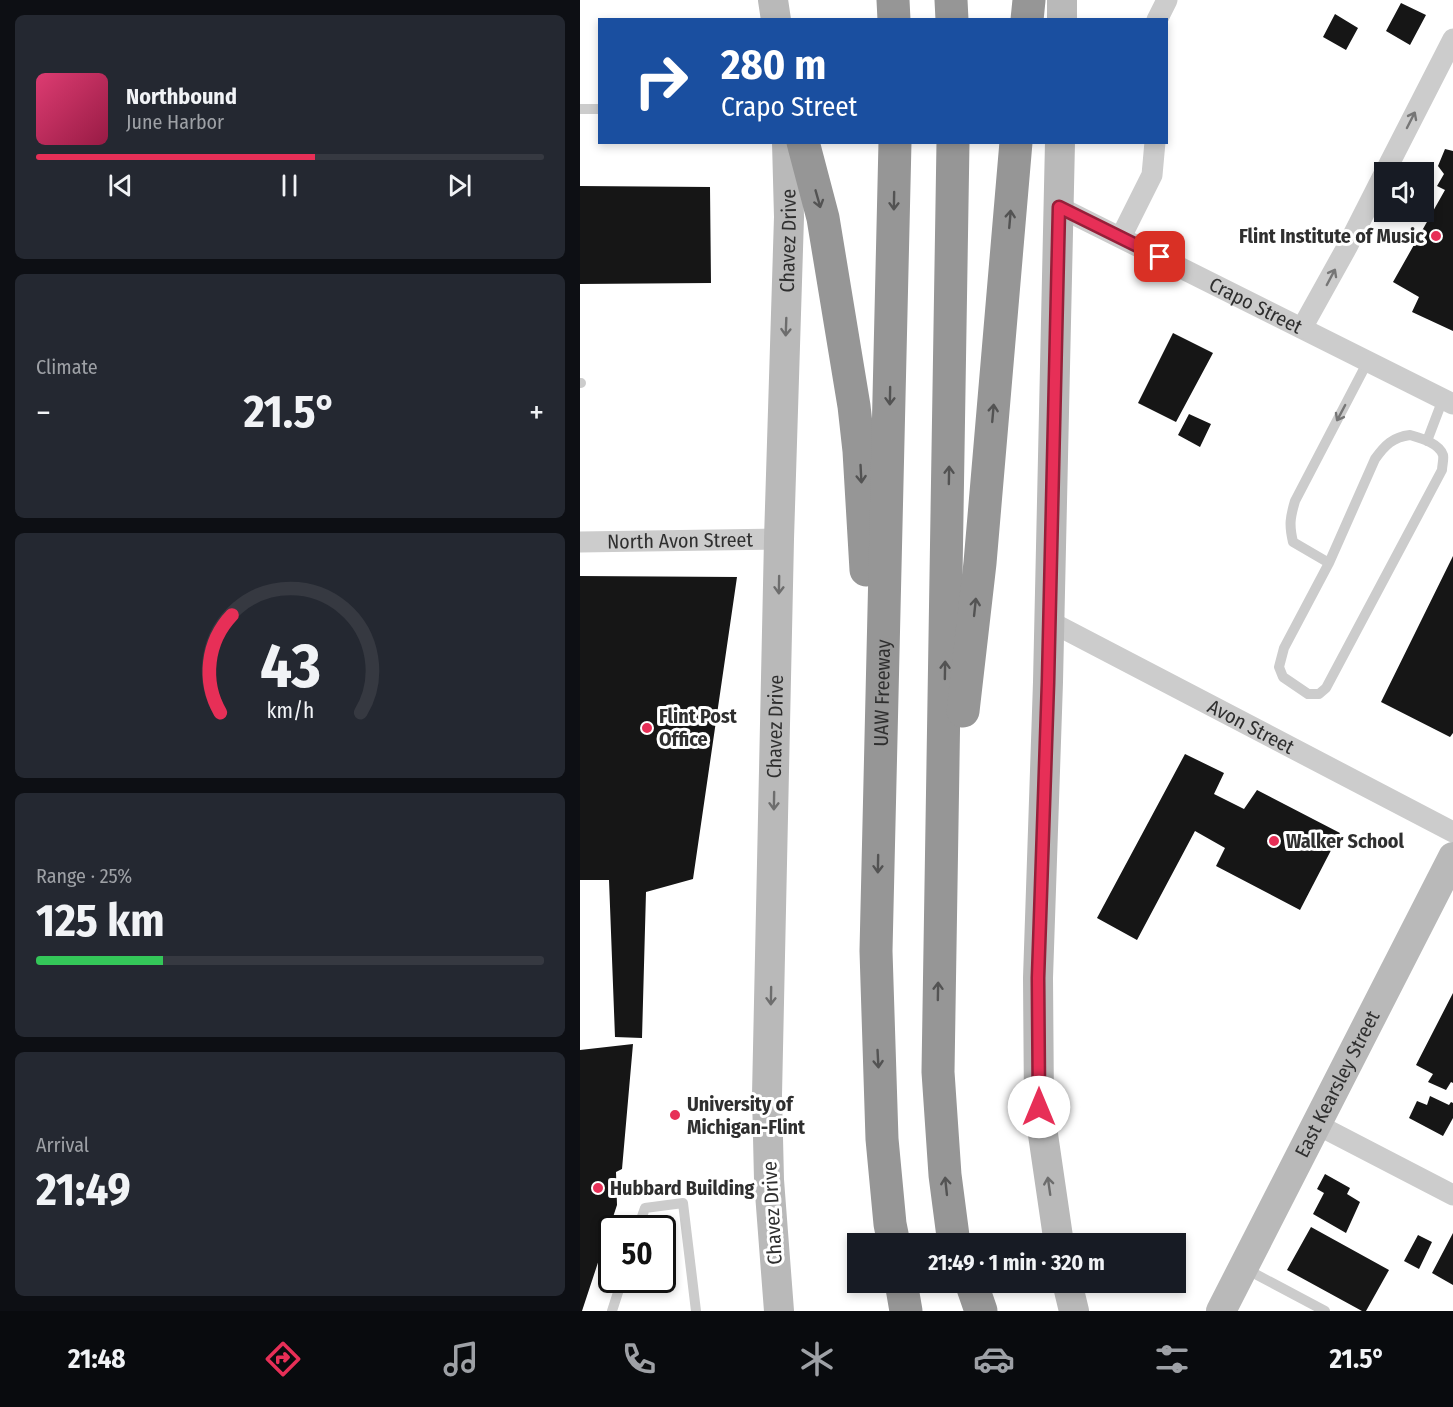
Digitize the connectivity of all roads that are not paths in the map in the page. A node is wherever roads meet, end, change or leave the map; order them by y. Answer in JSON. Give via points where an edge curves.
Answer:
{"nodes":[{"id":1,"x":773,"y":0,"type":"edge"},
{"id":2,"x":893,"y":0,"type":"edge"},
{"id":3,"x":951,"y":0,"type":"edge"},
{"id":4,"x":1029,"y":0,"type":"edge"},
{"id":5,"x":1062,"y":0,"type":"edge"},
{"id":6,"x":1167,"y":0,"type":"edge"},
{"id":7,"x":776,"y":18,"type":"edge"},
{"id":8,"x":894,"y":18,"type":"edge"},
{"id":9,"x":952,"y":18,"type":"edge"},
{"id":10,"x":1027,"y":18,"type":"edge"},
{"id":11,"x":1062,"y":18,"type":"edge"},
{"id":12,"x":1158,"y":18,"type":"edge"},
{"id":13,"x":1453,"y":39,"type":"edge"},
{"id":14,"x":580,"y":109,"type":"edge"},
{"id":15,"x":598,"y":109,"type":"edge"},
{"id":16,"x":787,"y":144,"type":"edge"},
{"id":17,"x":804,"y":144,"type":"edge"},
{"id":18,"x":895,"y":144,"type":"edge"},
{"id":19,"x":954,"y":144,"type":"edge"},
{"id":20,"x":1016,"y":144,"type":"edge"},
{"id":21,"x":1060,"y":144,"type":"edge"},
{"id":22,"x":1155,"y":144,"type":"edge"},
{"id":23,"x":1390,"y":162,"type":"edge"},
{"id":24,"x":1374,"y":192,"type":"edge"},
{"id":25,"x":1059,"y":207,"type":"junction"},
{"id":26,"x":1121,"y":237,"type":"junction"},
{"id":27,"x":1302,"y":328,"type":"junction"},
{"id":28,"x":1368,"y":361,"type":"junction"},
{"id":29,"x":1448,"y":402,"type":"edge"},
{"id":30,"x":1427,"y":441,"type":"junction"},
{"id":31,"x":780,"y":539,"type":"junction"},
{"id":32,"x":580,"y":542,"type":"edge"},
{"id":33,"x":1329,"y":563,"type":"junction"},
{"id":34,"x":1049,"y":621,"type":"junction"},
{"id":35,"x":879,"y":813,"type":"junction"},
{"id":36,"x":1453,"y":832,"type":"edge"},
{"id":37,"x":1453,"y":856,"type":"edge"},
{"id":38,"x":940,"y":916,"type":"junction"},
{"id":39,"x":1316,"y":1124,"type":"junction"},
{"id":40,"x":1453,"y":1195,"type":"edge"},
{"id":41,"x":643,"y":1215,"type":"edge"},
{"id":42,"x":892,"y":1233,"type":"edge"},
{"id":43,"x":954,"y":1233,"type":"edge"},
{"id":44,"x":1057,"y":1233,"type":"edge"},
{"id":45,"x":1243,"y":1268,"type":"junction"},
{"id":46,"x":618,"y":1293,"type":"edge"},
{"id":47,"x":898,"y":1293,"type":"edge"},
{"id":48,"x":903,"y":1293,"type":"edge"},
{"id":49,"x":963,"y":1293,"type":"edge"},
{"id":50,"x":975,"y":1293,"type":"edge"},
{"id":51,"x":1070,"y":1293,"type":"edge"},
{"id":52,"x":612,"y":1311,"type":"edge"},
{"id":53,"x":696,"y":1311,"type":"edge"},
{"id":54,"x":779,"y":1311,"type":"edge"},
{"id":55,"x":900,"y":1311,"type":"edge"},
{"id":56,"x":906,"y":1311,"type":"edge"},
{"id":57,"x":966,"y":1311,"type":"edge"},
{"id":58,"x":981,"y":1311,"type":"edge"},
{"id":59,"x":1074,"y":1311,"type":"edge"},
{"id":60,"x":1220,"y":1311,"type":"edge"},
{"id":61,"x":1325,"y":1311,"type":"edge"}],
"edges":[{"from":1,"to":7,"type":"main road"},
{"from":2,"to":8,"type":"highway"},
{"from":3,"to":9,"type":"highway"},
{"from":4,"to":10,"type":"highway"},
{"from":5,"to":11,"type":"main road"},
{"from":6,"to":12,"type":"street"},
{"from":23,"to":13,"type":"street","one_way":true},
{"from":14,"to":15,"type":"lane"},
{"from":16,"to":31,"type":"main road","name":"Chavez Drive","one_way":true,"via":[[789,217]]},
{"from":17,"to":35,"type":"highway","one_way":true,"via":[[823,218],[854,406]]},
{"from":18,"to":35,"type":"highway","name":"UAW Freeway","one_way":true},
{"from":38,"to":19,"type":"highway","one_way":true},
{"from":38,"to":20,"type":"highway","one_way":true,"via":[[980,563]]},
{"from":21,"to":25,"type":"main road"},
{"from":22,"to":26,"type":"street","via":[[1152,175]]},
{"from":27,"to":24,"type":"street","one_way":true},
{"from":25,"to":26,"type":"street","name":"Crapo Street"},
{"from":25,"to":34,"type":"main road"},
{"from":26,"to":27,"type":"street","name":"Crapo Street"},
{"from":27,"to":28,"type":"street","name":"Crapo Street"},
{"from":28,"to":29,"type":"street","name":"Crapo Street"},
{"from":28,"to":33,"type":"lane","one_way":true,"via":[[1291,513],[1293,542]]},
{"from":29,"to":30,"type":"lane"},
{"from":30,"to":33,"type":"lane","via":[[1400,436],[1385,446],[1375,459]]},
{"from":30,"to":33,"type":"lane","via":[[1443,455],[1442,470],[1326,688],[1319,694],[1308,694],[1283,677],[1279,667],[1284,648]]},
{"from":31,"to":32,"type":"street","name":"North Avon Street"},
{"from":31,"to":54,"type":"main road","name":"Chavez Drive","one_way":true,"via":[[767,1095]]},
{"from":34,"to":36,"type":"street","name":"Avon Street"},
{"from":44,"to":34,"type":"main road","one_way":true,"via":[[1039,1107],[1038,978]]},
{"from":35,"to":42,"type":"highway","name":"UAW Freeway","one_way":true,"via":[[878,1040]]},
{"from":37,"to":39,"type":"main road","name":"East Kearsley Street"},
{"from":43,"to":38,"type":"highway","one_way":true,"via":[[938,1072]]},
{"from":39,"to":40,"type":"street"},
{"from":39,"to":45,"type":"main road","name":"East Kearsley Street"},
{"from":41,"to":53,"type":"lane","via":[[645,1208],[683,1203]]},
{"from":45,"to":60,"type":"main road","name":"East Kearsley Street"},
{"from":45,"to":61,"type":"lane"},
{"from":46,"to":52,"type":"lane"},
{"from":47,"to":55,"type":"highway"},
{"from":48,"to":56,"type":"highway"},
{"from":49,"to":57,"type":"highway"},
{"from":50,"to":58,"type":"highway"},
{"from":51,"to":59,"type":"main road"}]}
